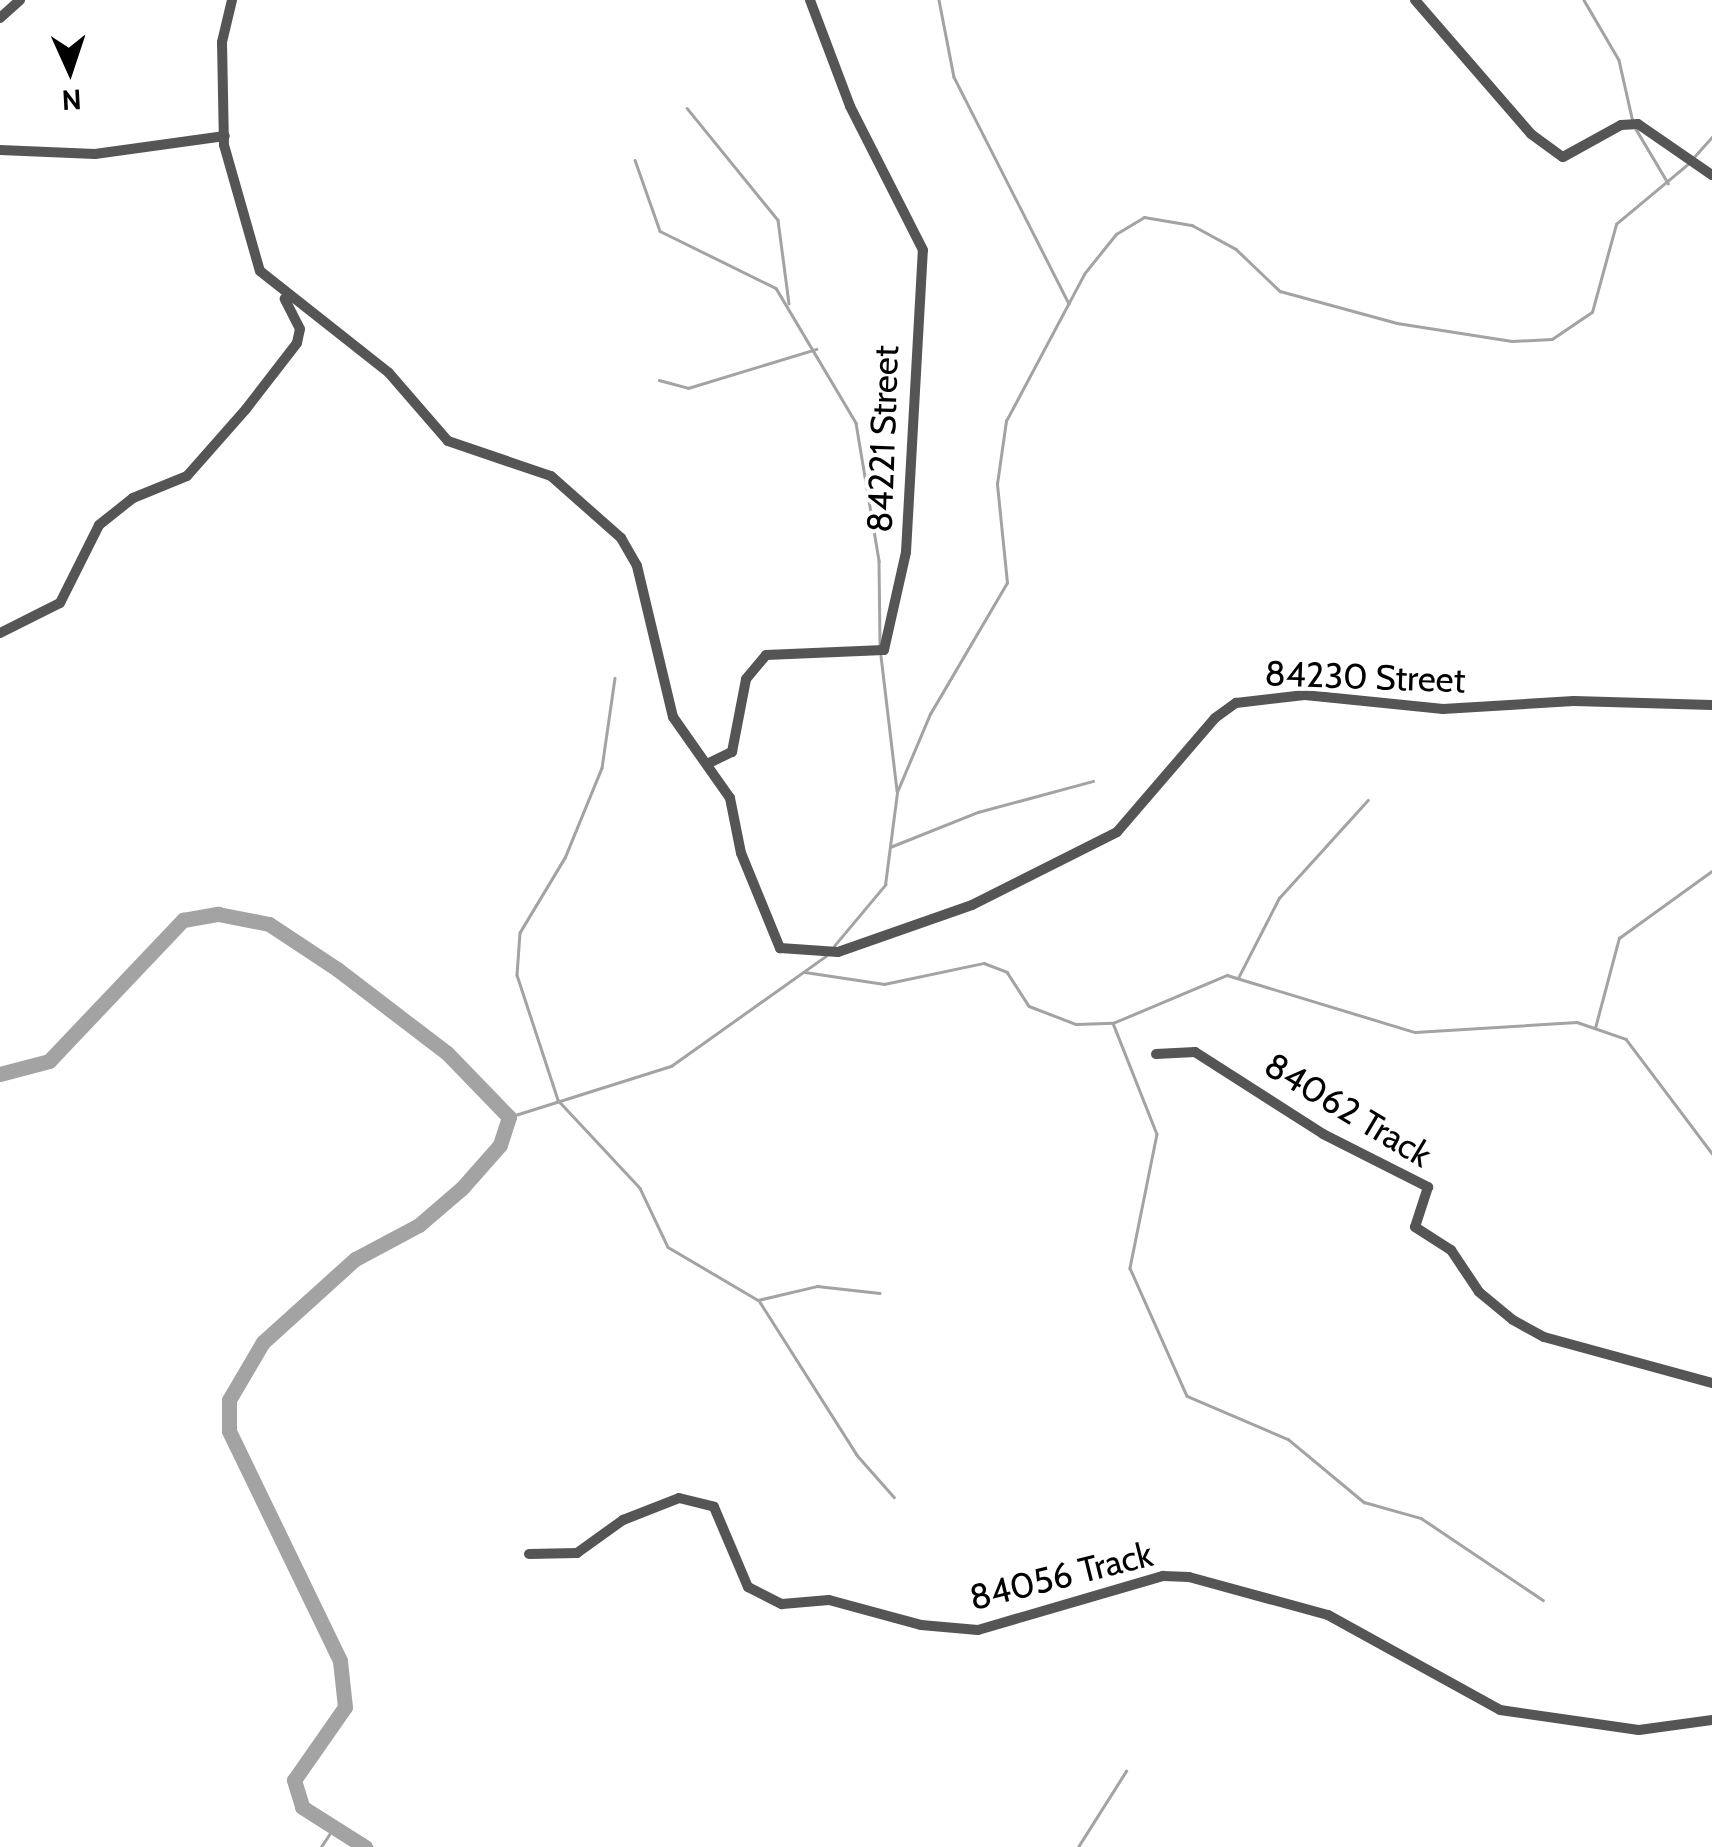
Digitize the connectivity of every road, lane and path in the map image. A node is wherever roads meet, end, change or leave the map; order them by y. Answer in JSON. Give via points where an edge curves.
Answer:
{"nodes":[{"id":1,"x":20,"y":0,"type":"edge"},
{"id":2,"x":810,"y":0,"type":"edge"},
{"id":3,"x":1415,"y":0,"type":"edge"},
{"id":4,"x":231,"y":3,"type":"edge"},
{"id":5,"x":0,"y":18,"type":"edge"},
{"id":6,"x":225,"y":136,"type":"junction"},
{"id":7,"x":0,"y":150,"type":"edge"},
{"id":8,"x":1712,"y":174,"type":"edge"},
{"id":9,"x":282,"y":294,"type":"junction"},
{"id":10,"x":0,"y":633,"type":"edge"},
{"id":11,"x":1712,"y":706,"type":"edge"},
{"id":12,"x":707,"y":764,"type":"junction"},
{"id":13,"x":1156,"y":1054,"type":"dead end"},
{"id":14,"x":1712,"y":1383,"type":"edge"},
{"id":15,"x":528,"y":1554,"type":"dead end"},
{"id":16,"x":1712,"y":1720,"type":"edge"}],
"edges":[{"from":1,"to":5,"type":"street"},
{"from":2,"to":12,"type":"street","name":"84221 Street","via":[[850,106],[923,250],[906,552],[884,650],[782,652],[758,660],[746,679],[732,752]]},
{"from":3,"to":8,"type":"street","via":[[1531,134],[1564,157],[1634,124]]},
{"from":4,"to":6,"type":"street","via":[[222,42]]},
{"from":6,"to":7,"type":"street","via":[[95,154]]},
{"from":6,"to":9,"type":"street","via":[[260,271]]},
{"from":9,"to":10,"type":"street","via":[[300,330],[283,366],[187,476],[133,498],[99,524],[60,603]]},
{"from":9,"to":12,"type":"street","via":[[389,373],[448,441],[551,476],[621,538],[637,566],[673,717]]},
{"from":11,"to":12,"type":"street","name":"84230 Street","via":[[1574,701],[1443,709],[1305,695],[1236,703],[1215,718],[1118,832],[972,905],[838,952],[800,955],[780,948],[770,934],[730,798]]},
{"from":13,"to":14,"type":"street","name":"84062 Track","via":[[1194,1052],[1322,1134],[1428,1187],[1415,1227],[1451,1250],[1479,1292],[1513,1320],[1544,1337]]},
{"from":15,"to":16,"type":"street","name":"84056 Track","via":[[577,1552],[623,1520],[679,1498],[714,1508],[748,1586],[782,1604],[829,1600],[922,1626],[978,1630],[1163,1576],[1189,1577],[1328,1615],[1500,1710],[1639,1730]]}]}
